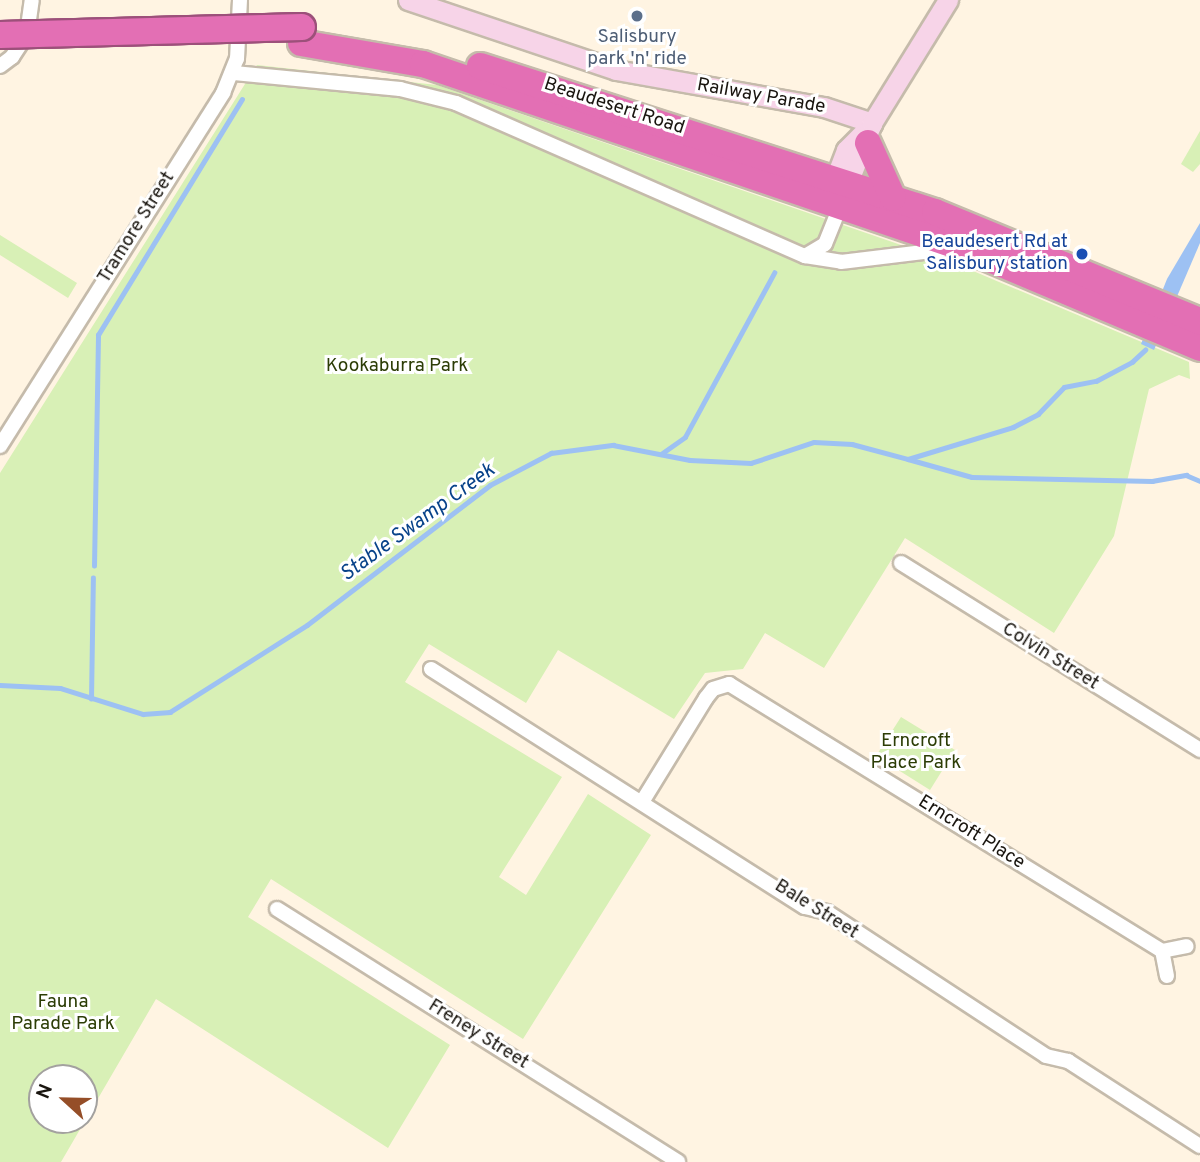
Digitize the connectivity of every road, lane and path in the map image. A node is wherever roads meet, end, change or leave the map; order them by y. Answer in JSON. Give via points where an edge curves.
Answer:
{"nodes":[{"id":1,"x":32,"y":0,"type":"edge"},
{"id":2,"x":240,"y":0,"type":"edge"},
{"id":3,"x":408,"y":0,"type":"edge"},
{"id":4,"x":948,"y":0,"type":"edge"},
{"id":5,"x":301,"y":35,"type":"junction"},
{"id":6,"x":0,"y":36,"type":"edge"},
{"id":7,"x":0,"y":51,"type":"edge"},
{"id":8,"x":0,"y":66,"type":"edge"},
{"id":9,"x":234,"y":73,"type":"junction"},
{"id":10,"x":870,"y":133,"type":"junction"},
{"id":11,"x":837,"y":192,"type":"junction"},
{"id":12,"x":893,"y":198,"type":"junction"},
{"id":13,"x":966,"y":248,"type":"junction"},
{"id":14,"x":805,"y":256,"type":"junction"},
{"id":15,"x":1130,"y":304,"type":"junction"},
{"id":16,"x":1196,"y":333,"type":"edge"},
{"id":17,"x":0,"y":446,"type":"edge"},
{"id":18,"x":901,"y":564,"type":"dead end"},
{"id":19,"x":430,"y":669,"type":"dead end"},
{"id":20,"x":1200,"y":750,"type":"edge"},
{"id":21,"x":642,"y":802,"type":"junction"},
{"id":22,"x":277,"y":909,"type":"dead end"},
{"id":23,"x":1188,"y":946,"type":"dead end"},
{"id":24,"x":1162,"y":951,"type":"junction"},
{"id":25,"x":1167,"y":976,"type":"dead end"},
{"id":26,"x":1200,"y":1146,"type":"edge"},
{"id":27,"x":678,"y":1162,"type":"edge"}],
"edges":[{"from":1,"to":8,"type":"street","via":[[27,34]]},
{"from":2,"to":9,"type":"street","name":"Tramore Street"},
{"from":3,"to":10,"type":"street","name":"Railway Parade","via":[[616,70],[841,111]]},
{"from":4,"to":10,"type":"street"},
{"from":5,"to":6,"type":"highway","name":"Beaudesert Road","bridge":true},
{"from":5,"to":7,"type":"highway","name":"Beaudesert Road"},
{"from":5,"to":11,"type":"highway","name":"Beaudesert Road","via":[[422,64]]},
{"from":9,"to":14,"type":"street","name":"Beaudesert Road","via":[[376,86],[456,103]]},
{"from":9,"to":17,"type":"street","name":"Tramore Street"},
{"from":10,"to":11,"type":"street"},
{"from":10,"to":12,"type":"highway"},
{"from":11,"to":12,"type":"highway","name":"Beaudesert Road"},
{"from":11,"to":13,"type":"highway","name":"Beaudesert Road"},
{"from":11,"to":14,"type":"street","via":[[825,244]]},
{"from":12,"to":15,"type":"highway","name":"Beaudesert Road"},
{"from":13,"to":14,"type":"street","name":"Beaudesert Road","via":[[841,262]]},
{"from":13,"to":15,"type":"highway","name":"Beaudesert Road"},
{"from":15,"to":16,"type":"highway","name":"Beaudesert Road"},
{"from":18,"to":20,"type":"street","name":"Colvin Street"},
{"from":19,"to":21,"type":"street","name":"Bale Street"},
{"from":21,"to":24,"type":"street","name":"Erncroft Place","via":[[706,698],[713,689],[729,684]]},
{"from":21,"to":26,"type":"street","name":"Bale Street","via":[[805,907],[827,912],[1045,1056],[1068,1061]]},
{"from":22,"to":27,"type":"street","name":"Freney Street"},
{"from":23,"to":24,"type":"street"},
{"from":24,"to":25,"type":"street"}]}
